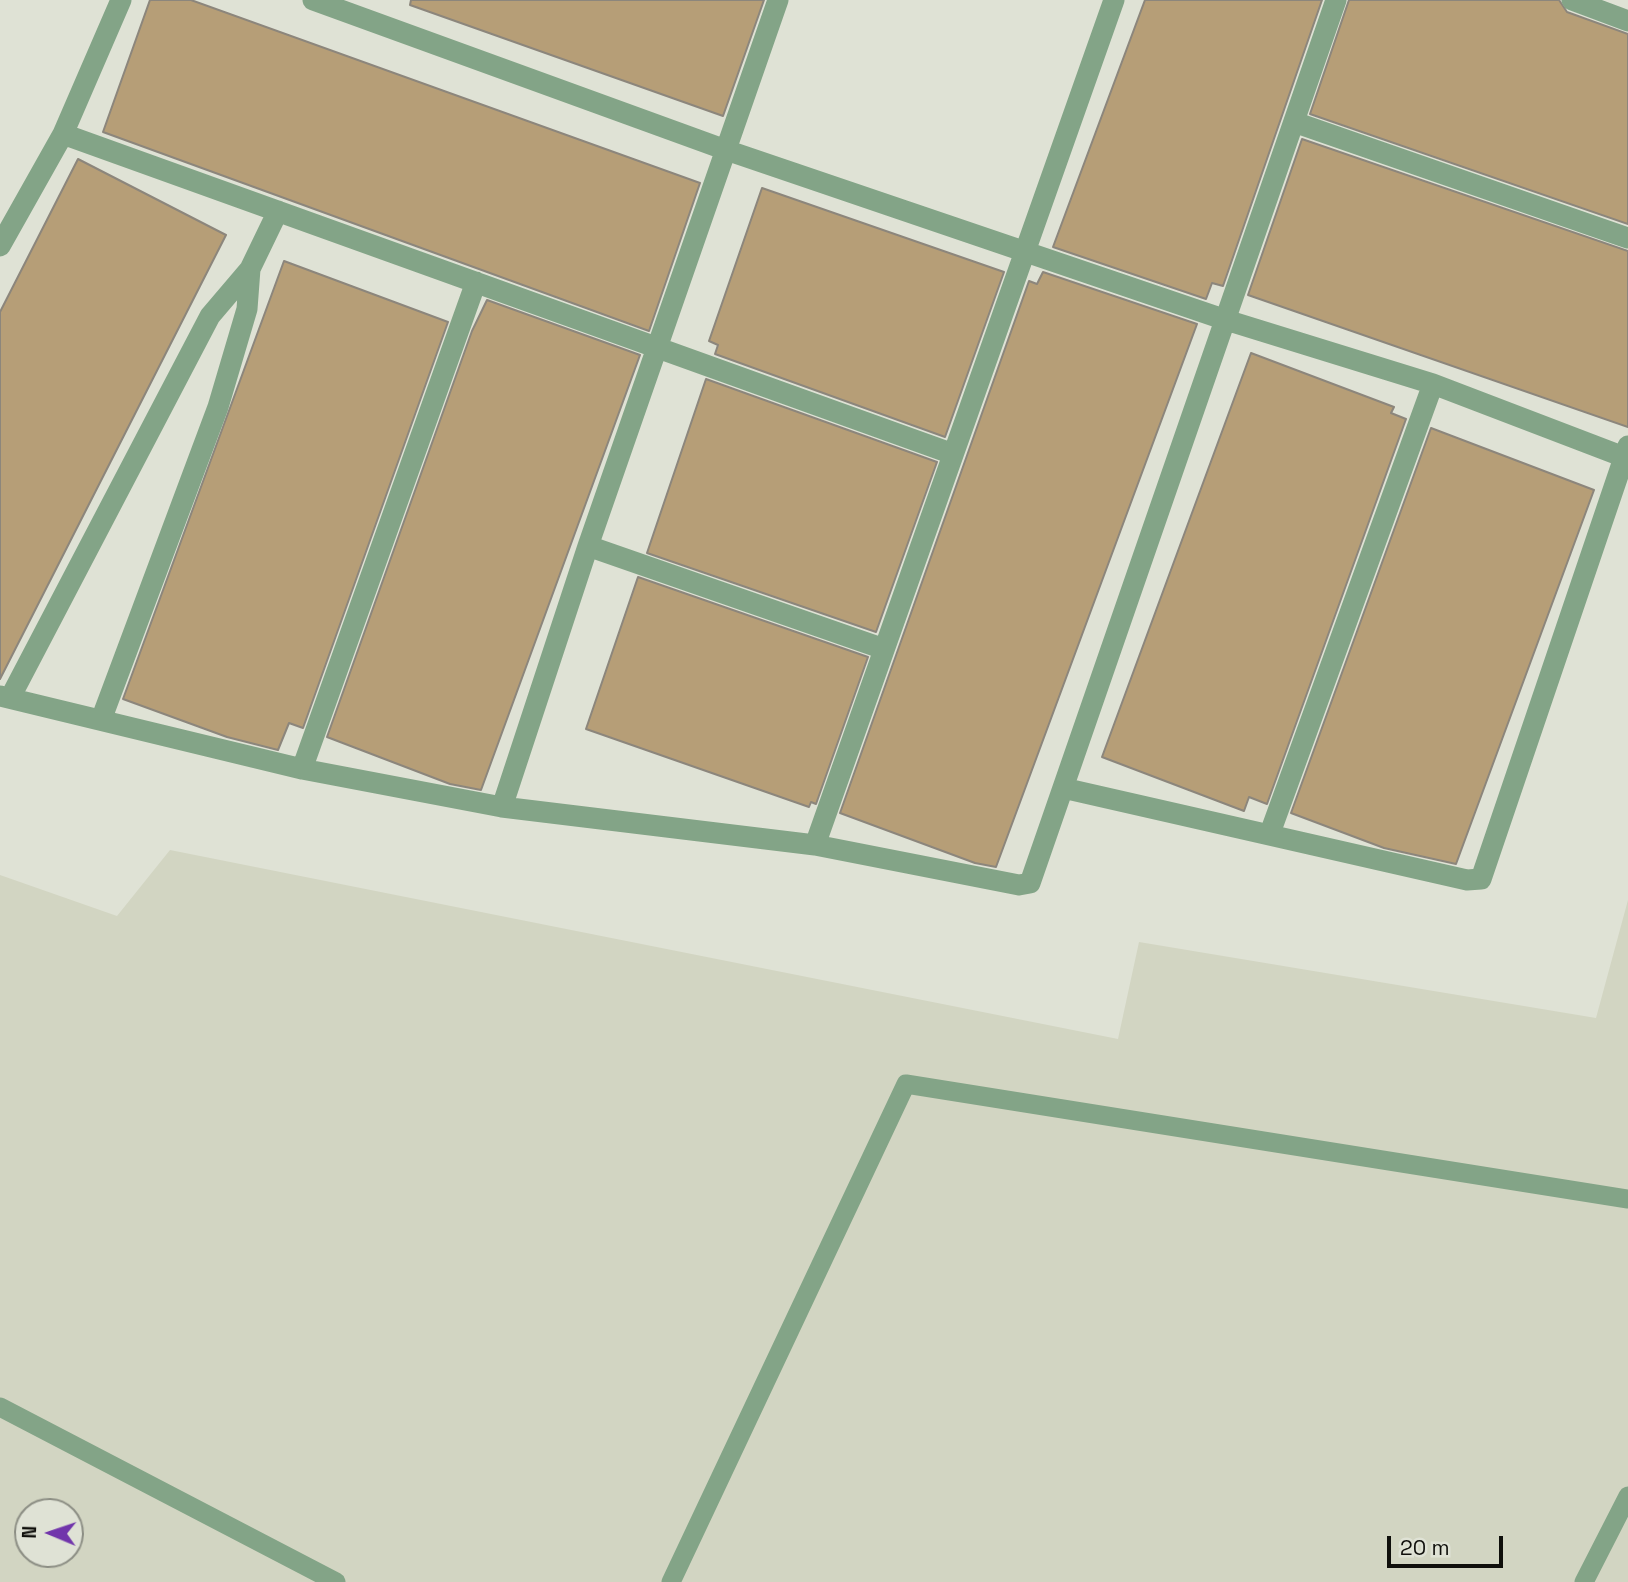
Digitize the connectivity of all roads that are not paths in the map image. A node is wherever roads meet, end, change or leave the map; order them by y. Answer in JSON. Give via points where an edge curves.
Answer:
{"nodes":[{"id":1,"x":121,"y":0,"type":"edge"},
{"id":2,"x":313,"y":0,"type":"edge"},
{"id":3,"x":778,"y":0,"type":"edge"},
{"id":4,"x":1114,"y":0,"type":"edge"},
{"id":5,"x":1336,"y":0,"type":"edge"},
{"id":6,"x":1572,"y":0,"type":"edge"},
{"id":7,"x":1628,"y":21,"type":"edge"},
{"id":8,"x":1294,"y":122,"type":"junction"},
{"id":9,"x":63,"y":134,"type":"junction"},
{"id":10,"x":726,"y":149,"type":"junction"},
{"id":11,"x":278,"y":211,"type":"junction"},
{"id":12,"x":1628,"y":238,"type":"edge"},
{"id":13,"x":0,"y":246,"type":"edge"},
{"id":14,"x":1024,"y":251,"type":"junction"},
{"id":15,"x":250,"y":269,"type":"junction"},
{"id":16,"x":476,"y":282,"type":"junction"},
{"id":17,"x":1226,"y":320,"type":"junction"},
{"id":18,"x":657,"y":347,"type":"junction"},
{"id":19,"x":1433,"y":384,"type":"junction"},
{"id":20,"x":1626,"y":451,"type":"edge"},
{"id":21,"x":953,"y":454,"type":"junction"},
{"id":22,"x":588,"y":546,"type":"junction"},
{"id":23,"x":884,"y":649,"type":"junction"},
{"id":24,"x":5,"y":697,"type":"edge"},
{"id":25,"x":101,"y":720,"type":"junction"},
{"id":26,"x":302,"y":769,"type":"junction"},
{"id":27,"x":1063,"y":788,"type":"junction"},
{"id":28,"x":502,"y":807,"type":"junction"},
{"id":29,"x":1269,"y":833,"type":"junction"},
{"id":30,"x":815,"y":845,"type":"junction"},
{"id":31,"x":1628,"y":1199,"type":"edge"},
{"id":32,"x":0,"y":1407,"type":"edge"},
{"id":33,"x":1628,"y":1496,"type":"edge"},
{"id":34,"x":336,"y":1582,"type":"edge"},
{"id":35,"x":671,"y":1582,"type":"edge"},
{"id":36,"x":1584,"y":1582,"type":"edge"}],
"edges":[{"from":1,"to":9,"type":"street"},
{"from":2,"to":10,"type":"street"},
{"from":3,"to":10,"type":"street"},
{"from":4,"to":14,"type":"street"},
{"from":5,"to":8,"type":"street"},
{"from":6,"to":7,"type":"street"},
{"from":8,"to":12,"type":"street"},
{"from":8,"to":17,"type":"street"},
{"from":9,"to":11,"type":"street"},
{"from":9,"to":13,"type":"street"},
{"from":10,"to":14,"type":"street"},
{"from":10,"to":18,"type":"street"},
{"from":11,"to":15,"type":"street"},
{"from":11,"to":16,"type":"street"},
{"from":14,"to":17,"type":"street"},
{"from":14,"to":21,"type":"street"},
{"from":15,"to":24,"type":"street","via":[[210,316]]},
{"from":15,"to":25,"type":"street","via":[[247,309],[218,407]]},
{"from":16,"to":18,"type":"street"},
{"from":16,"to":26,"type":"street"},
{"from":17,"to":19,"type":"street"},
{"from":17,"to":27,"type":"street"},
{"from":18,"to":21,"type":"street"},
{"from":18,"to":22,"type":"street"},
{"from":19,"to":20,"type":"street"},
{"from":19,"to":29,"type":"street"},
{"from":20,"to":29,"type":"street","via":[[1481,879],[1467,880]]},
{"from":21,"to":23,"type":"street"},
{"from":22,"to":23,"type":"street"},
{"from":22,"to":28,"type":"street"},
{"from":23,"to":30,"type":"street"},
{"from":24,"to":25,"type":"street"},
{"from":25,"to":26,"type":"street"},
{"from":26,"to":28,"type":"street"},
{"from":27,"to":29,"type":"street"},
{"from":27,"to":30,"type":"street","via":[[1030,883],[1020,885]]},
{"from":28,"to":30,"type":"street"},
{"from":31,"to":35,"type":"lane","via":[[906,1084]]},
{"from":32,"to":34,"type":"lane"},
{"from":33,"to":36,"type":"lane"}]}
